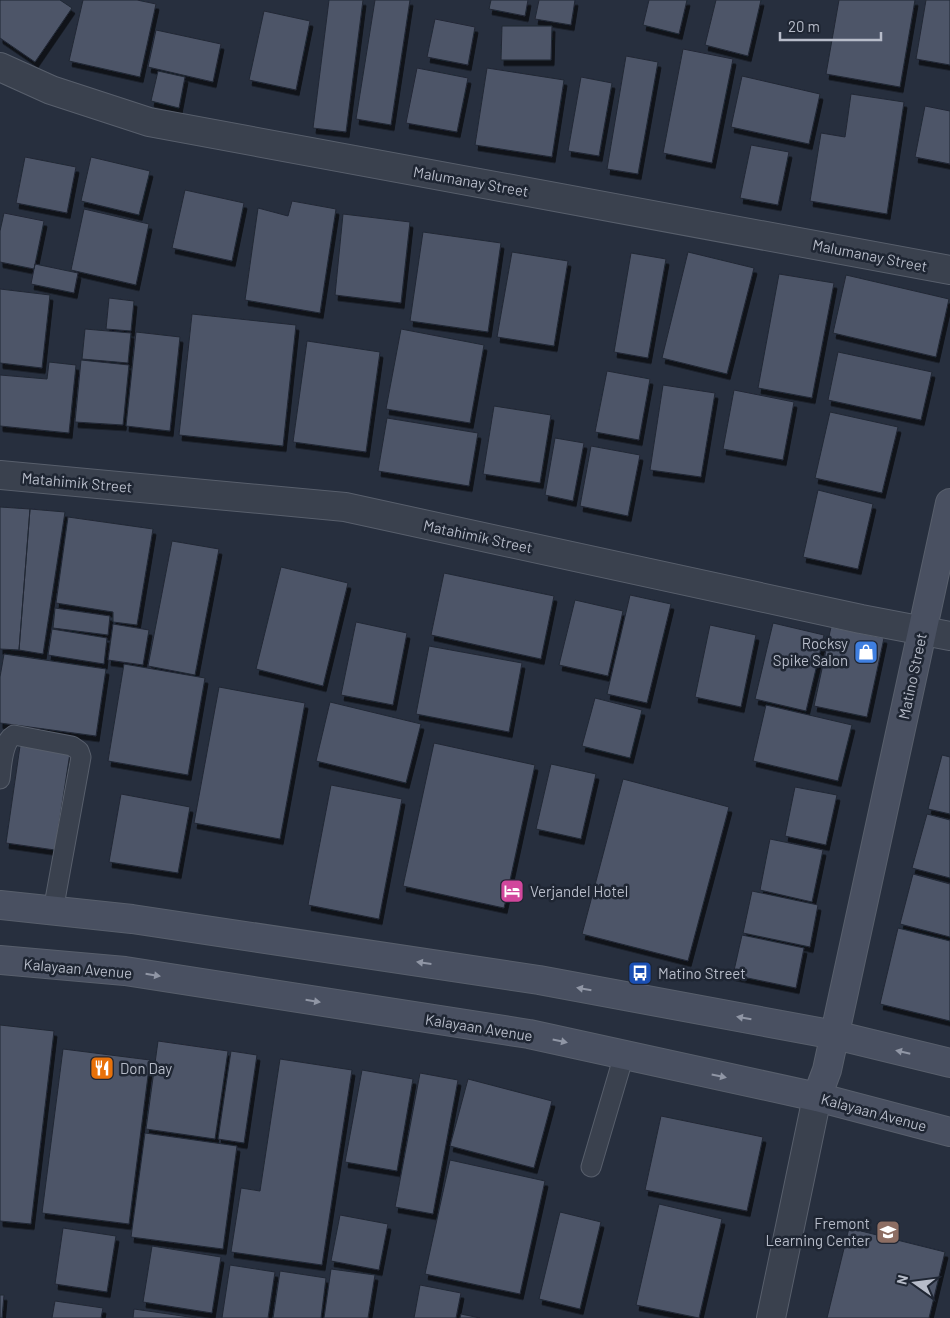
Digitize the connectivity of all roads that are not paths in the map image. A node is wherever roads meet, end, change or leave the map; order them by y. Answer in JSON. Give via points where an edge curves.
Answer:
{"nodes":[{"id":1,"x":0,"y":67,"type":"edge"},
{"id":2,"x":950,"y":270,"type":"edge"},
{"id":3,"x":0,"y":475,"type":"edge"},
{"id":4,"x":950,"y":503,"type":"edge"},
{"id":5,"x":922,"y":630,"type":"junction"},
{"id":6,"x":950,"y":636,"type":"edge"},
{"id":7,"x":0,"y":779,"type":"edge"},
{"id":8,"x":0,"y":905,"type":"edge"},
{"id":9,"x":53,"y":911,"type":"junction"},
{"id":10,"x":0,"y":960,"type":"edge"},
{"id":11,"x":835,"y":1035,"type":"junction"},
{"id":12,"x":624,"y":1055,"type":"junction"},
{"id":13,"x":950,"y":1064,"type":"edge"},
{"id":14,"x":817,"y":1097,"type":"junction"},
{"id":15,"x":950,"y":1132,"type":"edge"},
{"id":16,"x":591,"y":1168,"type":"dead end"},
{"id":17,"x":771,"y":1318,"type":"edge"}],
"edges":[{"from":1,"to":2,"type":"street","name":"Malumanay Street","via":[[50,90],[149,122]]},
{"from":3,"to":5,"type":"street","name":"Matahimik Street","via":[[345,507]]},
{"from":4,"to":5,"type":"main road","name":"Matino Street"},
{"from":5,"to":6,"type":"street","name":"Matahimik Street"},
{"from":5,"to":11,"type":"main road","name":"Matino Street"},
{"from":7,"to":9,"type":"lane","via":[[8,738],[14,734],[72,746],[79,751],[81,757]]},
{"from":8,"to":9,"type":"main road"},
{"from":11,"to":9,"type":"main road","one_way":true,"via":[[538,980],[132,919]]},
{"from":10,"to":12,"type":"main road","name":"Kalayaan Avenue","one_way":true,"via":[[125,971],[529,1034]]},
{"from":13,"to":11,"type":"main road","one_way":true},
{"from":11,"to":14,"type":"main road","name":"Matino Street"},
{"from":12,"to":14,"type":"main road","name":"Kalayaan Avenue","one_way":true},
{"from":12,"to":16,"type":"lane"},
{"from":14,"to":15,"type":"main road","name":"Kalayaan Avenue"},
{"from":14,"to":17,"type":"street","name":"Matino Street"}]}
